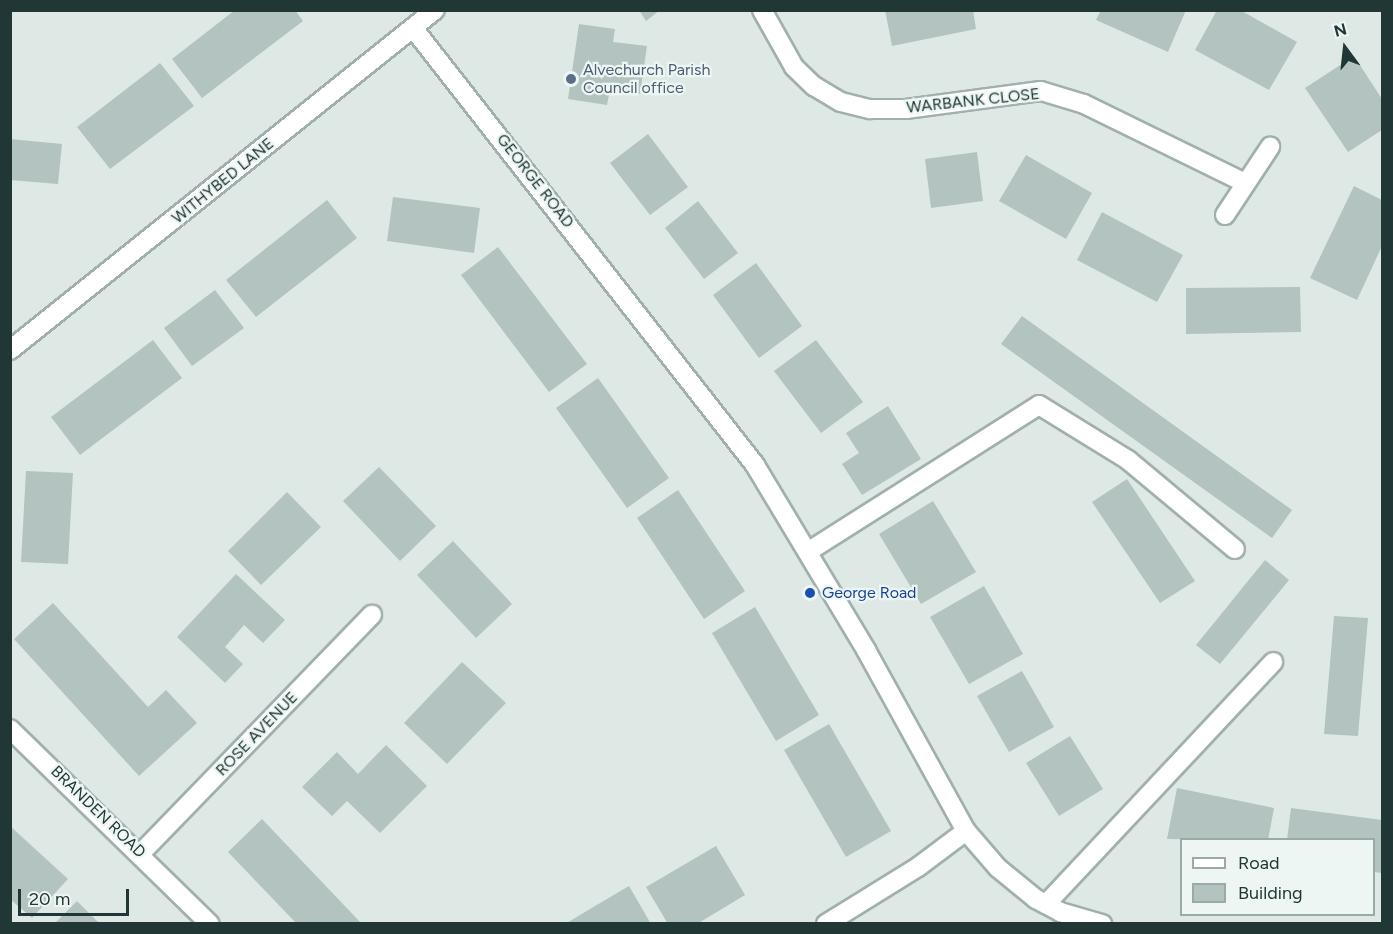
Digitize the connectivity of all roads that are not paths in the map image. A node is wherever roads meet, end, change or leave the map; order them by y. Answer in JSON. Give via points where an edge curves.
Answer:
{"nodes":[{"id":1,"x":435,"y":10,"type":"edge"},
{"id":2,"x":762,"y":10,"type":"edge"},
{"id":3,"x":413,"y":28,"type":"junction"},
{"id":4,"x":1270,"y":147,"type":"dead end"},
{"id":5,"x":1245,"y":183,"type":"junction"},
{"id":6,"x":1225,"y":215,"type":"dead end"},
{"id":7,"x":10,"y":350,"type":"edge"},
{"id":8,"x":1235,"y":549,"type":"dead end"},
{"id":9,"x":809,"y":551,"type":"junction"},
{"id":10,"x":372,"y":615,"type":"dead end"},
{"id":11,"x":1273,"y":662,"type":"dead end"},
{"id":12,"x":10,"y":729,"type":"edge"},
{"id":13,"x":966,"y":831,"type":"junction"},
{"id":14,"x":141,"y":853,"type":"junction"},
{"id":15,"x":1046,"y":904,"type":"junction"},
{"id":16,"x":210,"y":924,"type":"edge"},
{"id":17,"x":826,"y":924,"type":"edge"},
{"id":18,"x":1102,"y":924,"type":"edge"}],
"edges":[{"from":1,"to":3,"type":"street","name":"WITHYBED LANE"},
{"from":2,"to":5,"type":"street","name":"WARBANK CLOSE","via":[[794,68],[841,102],[870,109],[906,109],[1041,91],[1084,104]]},
{"from":3,"to":7,"type":"street","name":"WITHYBED LANE"},
{"from":3,"to":9,"type":"street","name":"GEORGE ROAD","via":[[748,456]]},
{"from":4,"to":5,"type":"street"},
{"from":5,"to":6,"type":"street"},
{"from":8,"to":9,"type":"street","via":[[1128,460],[1039,405]]},
{"from":9,"to":13,"type":"street","name":"GEORGE ROAD"},
{"from":10,"to":14,"type":"street","name":"ROSE AVENUE"},
{"from":11,"to":15,"type":"street"},
{"from":12,"to":14,"type":"street","name":"BRANDEN ROAD"},
{"from":13,"to":15,"type":"street","name":"GEORGE ROAD","via":[[998,868]]},
{"from":13,"to":17,"type":"street","via":[[918,867]]},
{"from":14,"to":16,"type":"street","name":"BRANDEN ROAD"},
{"from":15,"to":18,"type":"street","name":"GEORGE ROAD"}]}
